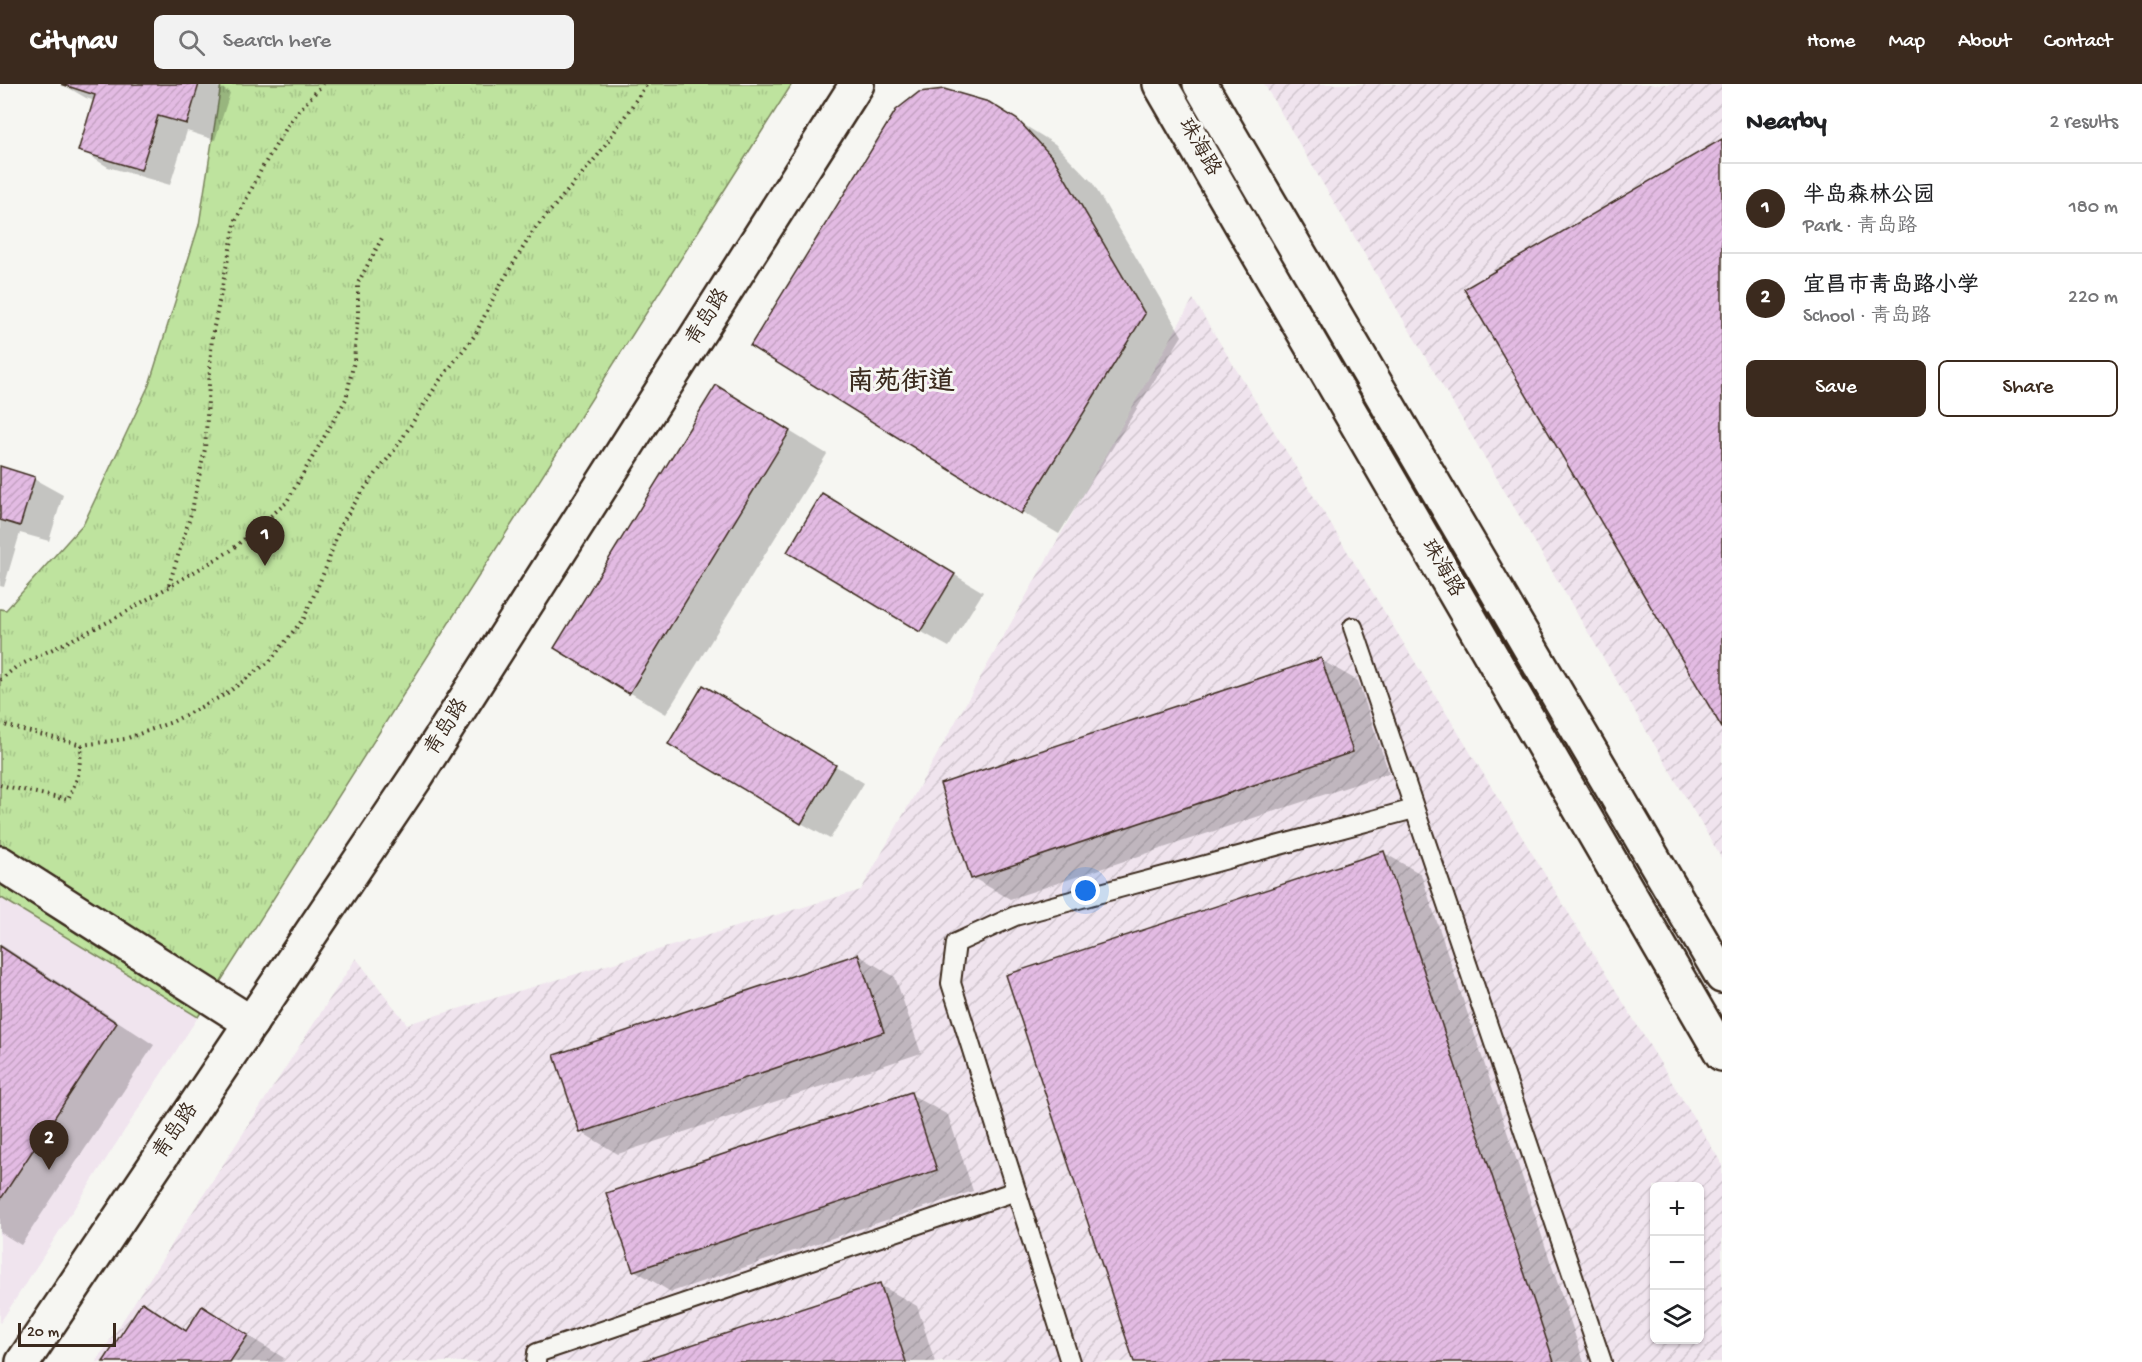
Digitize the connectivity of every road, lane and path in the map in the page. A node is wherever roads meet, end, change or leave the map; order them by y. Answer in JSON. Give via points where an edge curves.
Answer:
{"nodes":[{"id":1,"x":323,"y":84,"type":"edge"},
{"id":2,"x":648,"y":84,"type":"edge"},
{"id":3,"x":857,"y":84,"type":"edge"},
{"id":4,"x":1160,"y":84,"type":"edge"},
{"id":5,"x":1200,"y":84,"type":"edge"},
{"id":6,"x":382,"y":238,"type":"dead end"},
{"id":7,"x":169,"y":586,"type":"junction"},
{"id":8,"x":1353,"y":627,"type":"dead end"},
{"id":9,"x":0,"y":680,"type":"edge"},
{"id":10,"x":0,"y":724,"type":"edge"},
{"id":11,"x":82,"y":745,"type":"junction"},
{"id":12,"x":0,"y":785,"type":"edge"},
{"id":13,"x":1414,"y":809,"type":"junction"},
{"id":14,"x":0,"y":863,"type":"edge"},
{"id":15,"x":1722,"y":976,"type":"edge"},
{"id":16,"x":251,"y":1023,"type":"junction"},
{"id":17,"x":1722,"y":1054,"type":"edge"},
{"id":18,"x":1016,"y":1191,"type":"junction"},
{"id":19,"x":23,"y":1362,"type":"edge"},
{"id":20,"x":537,"y":1362,"type":"edge"},
{"id":21,"x":1070,"y":1362,"type":"edge"},
{"id":22,"x":1602,"y":1362,"type":"edge"}],
"edges":[{"from":1,"to":7,"type":"path","via":[[292,117],[236,220],[212,336],[205,449]]},
{"from":2,"to":11,"type":"path","via":[[599,154],[534,230],[499,287],[476,335],[362,492],[340,526],[304,618],[270,661],[226,694],[172,722],[125,739]]},
{"from":3,"to":16,"type":"main road","name":"青岛路","via":[[416,777]]},
{"from":4,"to":17,"type":"main road","name":"珠海路"},
{"from":5,"to":15,"type":"main road","name":"珠海路"},
{"from":6,"to":7,"type":"path","via":[[358,283],[354,361],[346,399],[286,503],[230,551]]},
{"from":7,"to":9,"type":"path"},
{"from":8,"to":13,"type":"lane"},
{"from":10,"to":11,"type":"path"},
{"from":11,"to":12,"type":"path","via":[[78,776],[68,800]]},
{"from":13,"to":18,"type":"lane","via":[[1016,916],[956,943],[951,983]]},
{"from":13,"to":22,"type":"lane"},
{"from":14,"to":16,"type":"main road"},
{"from":16,"to":19,"type":"main road","name":"青岛路"},
{"from":18,"to":20,"type":"lane","via":[[537,1353]]},
{"from":18,"to":21,"type":"lane"}]}
